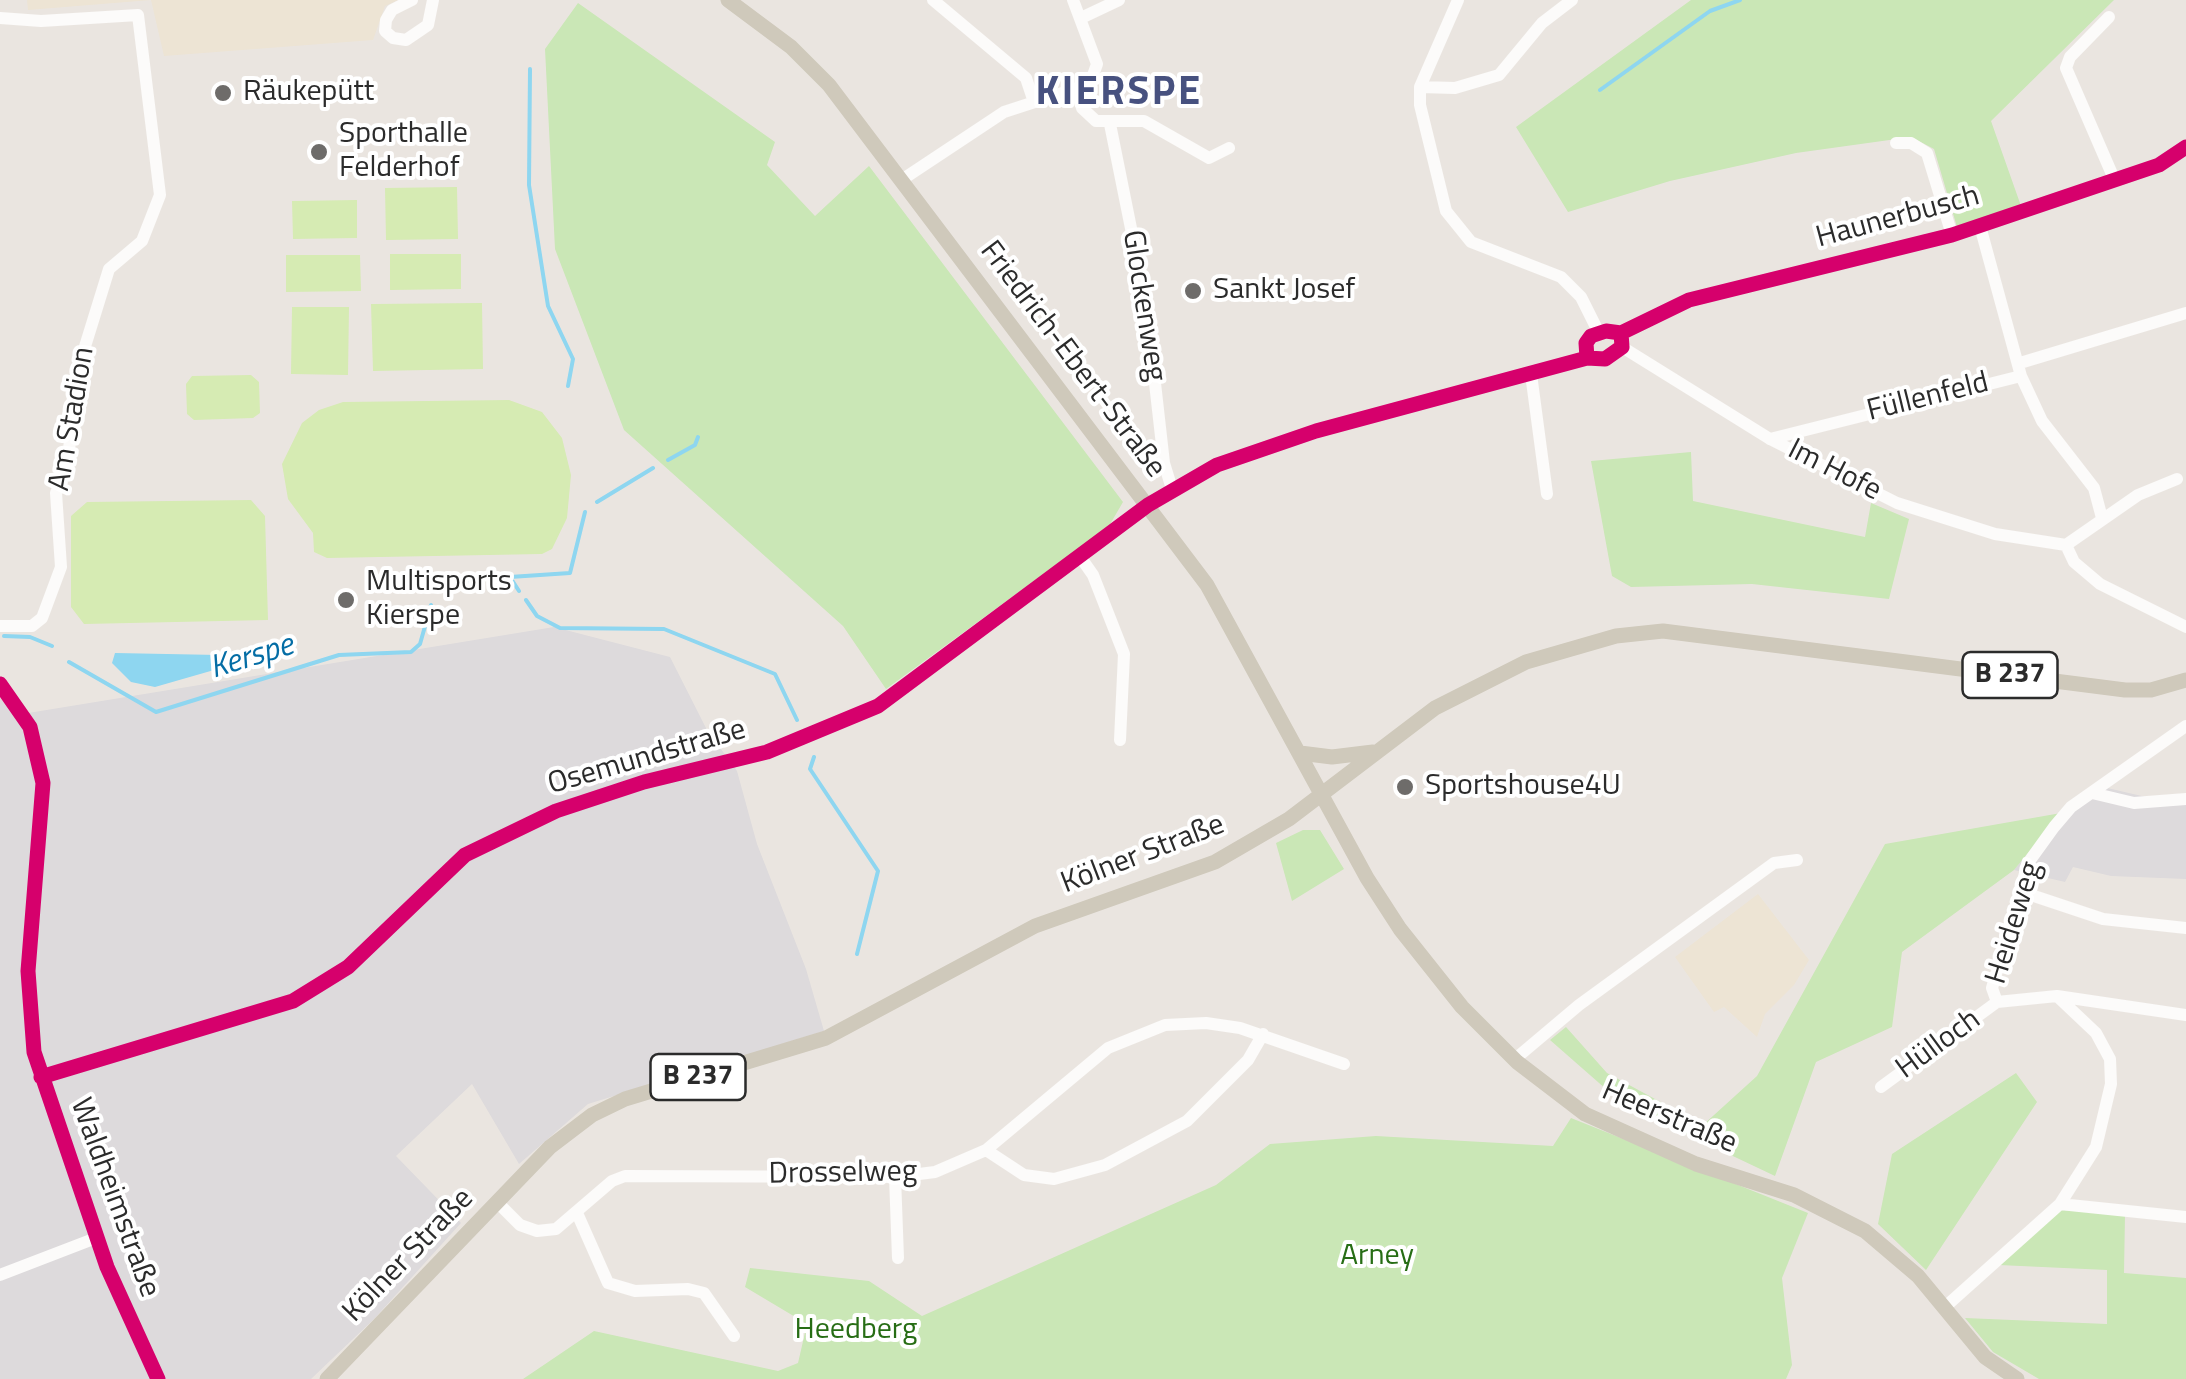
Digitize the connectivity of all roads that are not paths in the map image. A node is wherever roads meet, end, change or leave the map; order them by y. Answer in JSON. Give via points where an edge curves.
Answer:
{"nodes":[{"id":1,"x":412,"y":0,"type":"edge"},
{"id":2,"x":433,"y":0,"type":"edge"},
{"id":3,"x":728,"y":0,"type":"edge"},
{"id":4,"x":933,"y":0,"type":"edge"},
{"id":5,"x":1073,"y":0,"type":"edge"},
{"id":6,"x":1119,"y":0,"type":"edge"},
{"id":7,"x":1458,"y":0,"type":"edge"},
{"id":8,"x":1572,"y":0,"type":"edge"},
{"id":9,"x":2109,"y":17,"type":"dead end"},
{"id":10,"x":1081,"y":18,"type":"junction"},
{"id":11,"x":1,"y":21,"type":"edge"},
{"id":12,"x":1420,"y":87,"type":"junction"},
{"id":13,"x":1076,"y":92,"type":"junction"},
{"id":14,"x":1033,"y":99,"type":"junction"},
{"id":15,"x":1110,"y":124,"type":"junction"},
{"id":16,"x":1896,"y":144,"type":"dead end"},
{"id":17,"x":2186,"y":147,"type":"edge"},
{"id":18,"x":1229,"y":148,"type":"dead end"},
{"id":19,"x":903,"y":180,"type":"junction"},
{"id":20,"x":2115,"y":181,"type":"junction"},
{"id":21,"x":1980,"y":226,"type":"junction"},
{"id":22,"x":1952,"y":235,"type":"junction"},
{"id":23,"x":2186,"y":313,"type":"edge"},
{"id":24,"x":1599,"y":333,"type":"junction"},
{"id":25,"x":1622,"y":340,"type":"junction"},
{"id":26,"x":1586,"y":358,"type":"junction"},
{"id":27,"x":2020,"y":369,"type":"junction"},
{"id":28,"x":1531,"y":374,"type":"junction"},
{"id":29,"x":1770,"y":439,"type":"junction"},
{"id":30,"x":2177,"y":478,"type":"dead end"},
{"id":31,"x":1172,"y":489,"type":"junction"},
{"id":32,"x":1547,"y":494,"type":"dead end"},
{"id":33,"x":1148,"y":506,"type":"junction"},
{"id":34,"x":2102,"y":518,"type":"junction"},
{"id":35,"x":2066,"y":545,"type":"junction"},
{"id":36,"x":1079,"y":556,"type":"junction"},
{"id":37,"x":0,"y":626,"type":"edge"},
{"id":38,"x":2186,"y":627,"type":"edge"},
{"id":39,"x":2186,"y":680,"type":"edge"},
{"id":40,"x":0,"y":684,"type":"edge"},
{"id":41,"x":2186,"y":726,"type":"edge"},
{"id":42,"x":1120,"y":740,"type":"dead end"},
{"id":43,"x":1377,"y":751,"type":"junction"},
{"id":44,"x":1300,"y":752,"type":"junction"},
{"id":45,"x":2092,"y":793,"type":"junction"},
{"id":46,"x":1321,"y":794,"type":"junction"},
{"id":47,"x":2186,"y":800,"type":"edge"},
{"id":48,"x":1798,"y":860,"type":"dead end"},
{"id":49,"x":2022,"y":892,"type":"junction"},
{"id":50,"x":2186,"y":928,"type":"edge"},
{"id":51,"x":2057,"y":996,"type":"junction"},
{"id":52,"x":1997,"y":1002,"type":"junction"},
{"id":53,"x":2186,"y":1015,"type":"edge"},
{"id":54,"x":1262,"y":1034,"type":"junction"},
{"id":55,"x":1514,"y":1059,"type":"junction"},
{"id":56,"x":1344,"y":1064,"type":"dead end"},
{"id":57,"x":41,"y":1077,"type":"junction"},
{"id":58,"x":1882,"y":1088,"type":"dead end"},
{"id":59,"x":986,"y":1150,"type":"junction"},
{"id":60,"x":895,"y":1177,"type":"junction"},
{"id":61,"x":498,"y":1203,"type":"junction"},
{"id":62,"x":2060,"y":1204,"type":"junction"},
{"id":63,"x":577,"y":1213,"type":"junction"},
{"id":64,"x":2186,"y":1217,"type":"edge"},
{"id":65,"x":96,"y":1238,"type":"junction"},
{"id":66,"x":898,"y":1258,"type":"dead end"},
{"id":67,"x":0,"y":1275,"type":"edge"},
{"id":68,"x":1945,"y":1308,"type":"junction"},
{"id":69,"x":734,"y":1336,"type":"dead end"},
{"id":70,"x":158,"y":1379,"type":"edge"},
{"id":71,"x":327,"y":1379,"type":"edge"},
{"id":72,"x":2018,"y":1379,"type":"edge"}],
"edges":[{"from":1,"to":2,"type":"street","via":[[386,20],[393,38],[406,40],[428,25]]},
{"from":3,"to":19,"type":"main road","name":"Friedrich-Ebert-Straße","via":[[813,68]]},
{"from":4,"to":14,"type":"street","via":[[1026,78]]},
{"from":5,"to":10,"type":"street"},
{"from":6,"to":10,"type":"street"},
{"from":7,"to":12,"type":"street"},
{"from":8,"to":12,"type":"street","via":[[1542,23],[1499,75],[1454,88]]},
{"from":9,"to":20,"type":"street","via":[[2066,68]]},
{"from":10,"to":13,"type":"street","via":[[1096,64],[1090,84]]},
{"from":11,"to":37,"type":"street","name":"Am Stadion","via":[[138,15],[160,194],[142,241],[109,269],[74,382],[68,466],[56,493],[61,567],[49,601],[32,626]]},
{"from":12,"to":24,"type":"street","via":[[1440,189],[1459,231],[1482,248],[1560,277]]},
{"from":13,"to":14,"type":"street"},
{"from":13,"to":15,"type":"street","via":[[1087,115]]},
{"from":14,"to":19,"type":"street"},
{"from":15,"to":18,"type":"street","via":[[1144,121],[1209,158]]},
{"from":15,"to":31,"type":"street","name":"Glockenweg"},
{"from":16,"to":22,"type":"street","name":"Haunerbusch","via":[[1926,153]]},
{"from":17,"to":20,"type":"street","name":"Haunerbusch"},
{"from":19,"to":33,"type":"main road","name":"Friedrich-Ebert-Straße"},
{"from":20,"to":21,"type":"street","name":"Haunerbusch"},
{"from":21,"to":22,"type":"street","name":"Haunerbusch"},
{"from":21,"to":27,"type":"street"},
{"from":22,"to":25,"type":"street","name":"Haunerbusch","via":[[1720,290]]},
{"from":23,"to":27,"type":"street","name":"Füllenfeld"},
{"from":24,"to":25,"type":"street"},
{"from":24,"to":26,"type":"street","via":[[1586,342]]},
{"from":25,"to":26,"type":"street","name":"Haunerbusch","via":[[1605,359]]},
{"from":25,"to":29,"type":"street","name":"Im Hofe"},
{"from":26,"to":28,"type":"street"},
{"from":27,"to":29,"type":"street","name":"Füllenfeld"},
{"from":27,"to":34,"type":"street","via":[[2042,420],[2094,488]]},
{"from":28,"to":31,"type":"street","via":[[1262,447]]},
{"from":28,"to":32,"type":"street"},
{"from":29,"to":35,"type":"street","name":"Im Hofe","via":[[1948,522]]},
{"from":30,"to":34,"type":"street"},
{"from":31,"to":33,"type":"street"},
{"from":33,"to":36,"type":"street","name":"Osemundstraße"},
{"from":33,"to":44,"type":"main road","name":"Friedrich-Ebert-Straße","via":[[1207,585]]},
{"from":34,"to":35,"type":"street"},
{"from":35,"to":38,"type":"street","via":[[2074,562],[2100,584]]},
{"from":36,"to":42,"type":"street","via":[[1124,654]]},
{"from":36,"to":57,"type":"street","name":"Osemundstraße","via":[[903,692],[857,718],[767,752],[577,802],[464,856],[348,967],[293,1001]]},
{"from":39,"to":43,"type":"main road","name":"Kölner Straße","number":"B 237","via":[[2125,690],[1638,632],[1495,674]]},
{"from":40,"to":57,"type":"street","name":"Waldheimstraße","via":[[30,728],[44,783],[28,994]]},
{"from":41,"to":45,"type":"street","name":"Heideweg"},
{"from":43,"to":44,"type":"main road","via":[[1332,757]]},
{"from":43,"to":46,"type":"main road","name":"Kölner Straße","number":"B 237"},
{"from":44,"to":46,"type":"main road","name":"Friedrich-Ebert-Straße"},
{"from":45,"to":47,"type":"street","via":[[2134,803]]},
{"from":45,"to":49,"type":"street","name":"Heideweg","via":[[2071,808],[2028,863]]},
{"from":46,"to":55,"type":"main road","name":"Heerstraße","via":[[1400,929]]},
{"from":46,"to":61,"type":"main road","name":"Kölner Straße","number":"B 237","via":[[1215,862],[1035,926],[838,1032],[592,1115]]},
{"from":48,"to":55,"type":"street","via":[[1774,863]]},
{"from":49,"to":50,"type":"street","via":[[2104,919]]},
{"from":49,"to":52,"type":"street","name":"Heideweg","via":[[1998,959],[1992,988]]},
{"from":51,"to":52,"type":"street","name":"Heideweg"},
{"from":51,"to":53,"type":"street","name":"Heideweg"},
{"from":51,"to":62,"type":"street","via":[[2096,1033],[2110,1059],[2111,1084],[2096,1147]]},
{"from":52,"to":58,"type":"street","name":"Hülloch"},
{"from":54,"to":56,"type":"street","name":"Drosselweg"},
{"from":54,"to":59,"type":"street","name":"Drosselweg","via":[[1206,1022],[1165,1025],[1108,1048]]},
{"from":54,"to":59,"type":"street","via":[[1248,1060],[1187,1121],[1105,1165],[1054,1179],[1024,1176]]},
{"from":55,"to":68,"type":"main road","name":"Heerstraße","via":[[1585,1114],[1622,1132],[1836,1214],[1893,1251]]},
{"from":57,"to":65,"type":"street","name":"Waldheimstraße"},
{"from":59,"to":60,"type":"street","name":"Drosselweg","via":[[936,1172]]},
{"from":60,"to":63,"type":"street","name":"Drosselweg","via":[[625,1176]]},
{"from":60,"to":66,"type":"street"},
{"from":61,"to":63,"type":"street","name":"Drosselweg","via":[[520,1225],[537,1230],[556,1228]]},
{"from":61,"to":71,"type":"main road","name":"Kölner Straße","number":"B 237"},
{"from":62,"to":64,"type":"street"},
{"from":62,"to":68,"type":"street"},
{"from":63,"to":69,"type":"street","via":[[608,1283],[704,1294]]},
{"from":65,"to":67,"type":"street"},
{"from":65,"to":70,"type":"street","name":"Waldheimstraße"},
{"from":68,"to":72,"type":"main road","name":"Heerstraße","via":[[1984,1357]]}]}
